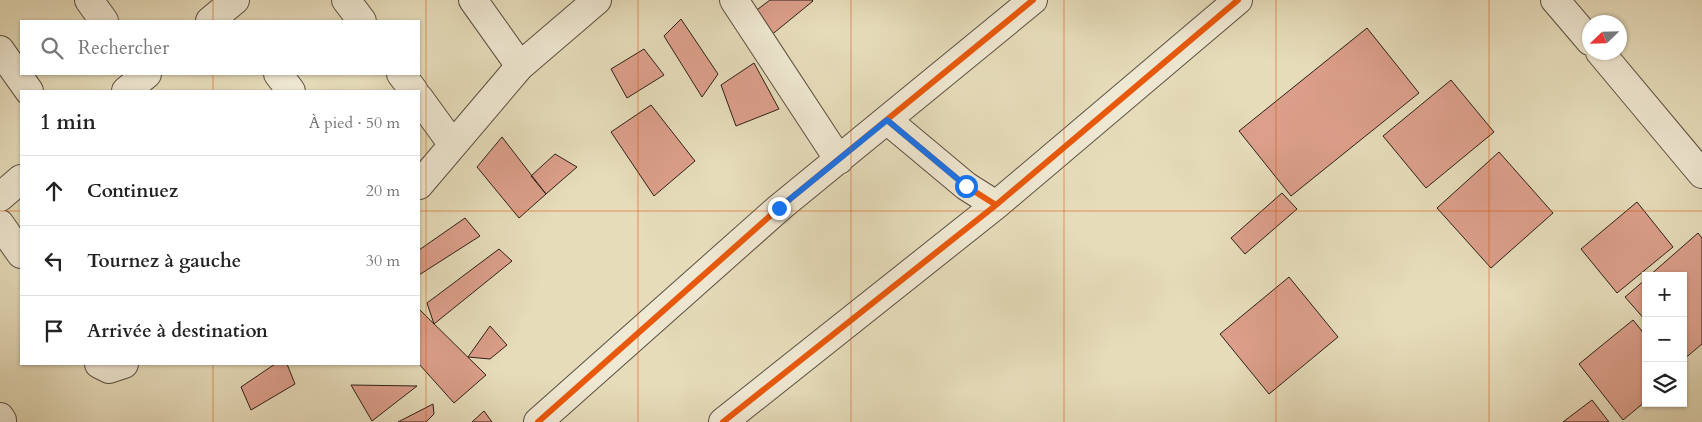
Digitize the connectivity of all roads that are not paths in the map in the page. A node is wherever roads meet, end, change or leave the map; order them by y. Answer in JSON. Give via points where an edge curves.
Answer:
{"nodes":[{"id":1,"x":89,"y":0,"type":"edge"},
{"id":2,"x":346,"y":0,"type":"edge"},
{"id":3,"x":473,"y":0,"type":"edge"},
{"id":4,"x":597,"y":0,"type":"edge"},
{"id":5,"x":734,"y":0,"type":"edge"},
{"id":6,"x":1033,"y":0,"type":"edge"},
{"id":7,"x":1238,"y":0,"type":"edge"},
{"id":8,"x":1555,"y":0,"type":"edge"},
{"id":9,"x":103,"y":20,"type":"edge"},
{"id":10,"x":361,"y":20,"type":"edge"},
{"id":11,"x":1582,"y":32,"type":"edge"},
{"id":12,"x":0,"y":50,"type":"edge"},
{"id":13,"x":1607,"y":60,"type":"edge"},
{"id":14,"x":520,"y":66,"type":"junction"},
{"id":15,"x":279,"y":75,"type":"edge"},
{"id":16,"x":402,"y":75,"type":"edge"},
{"id":17,"x":28,"y":90,"type":"edge"},
{"id":18,"x":290,"y":90,"type":"edge"},
{"id":19,"x":413,"y":90,"type":"edge"},
{"id":20,"x":420,"y":99,"type":"edge"},
{"id":21,"x":887,"y":120,"type":"junction"},
{"id":22,"x":453,"y":145,"type":"junction"},
{"id":23,"x":1698,"y":159,"type":"edge"},
{"id":24,"x":839,"y":160,"type":"junction"},
{"id":25,"x":20,"y":180,"type":"edge"},
{"id":26,"x":420,"y":184,"type":"edge"},
{"id":27,"x":0,"y":197,"type":"edge"},
{"id":28,"x":996,"y":205,"type":"junction"},
{"id":29,"x":0,"y":224,"type":"edge"},
{"id":30,"x":20,"y":253,"type":"edge"},
{"id":31,"x":101,"y":365,"type":"edge"},
{"id":32,"x":121,"y":365,"type":"edge"},
{"id":33,"x":538,"y":422,"type":"edge"},
{"id":34,"x":723,"y":422,"type":"edge"}],
"edges":[{"from":1,"to":9,"type":"street"},
{"from":2,"to":10,"type":"street"},
{"from":3,"to":14,"type":"street"},
{"from":4,"to":14,"type":"street"},
{"from":5,"to":24,"type":"street"},
{"from":6,"to":21,"type":"street"},
{"from":7,"to":28,"type":"street"},
{"from":8,"to":11,"type":"street"},
{"from":12,"to":17,"type":"street"},
{"from":13,"to":23,"type":"street"},
{"from":14,"to":22,"type":"street"},
{"from":15,"to":18,"type":"street"},
{"from":16,"to":19,"type":"street"},
{"from":20,"to":22,"type":"street"},
{"from":21,"to":24,"type":"street"},
{"from":21,"to":28,"type":"street","via":[[966,186]]},
{"from":22,"to":26,"type":"street"},
{"from":24,"to":33,"type":"street","via":[[779,208]]},
{"from":25,"to":27,"type":"street"},
{"from":28,"to":34,"type":"street"},
{"from":29,"to":30,"type":"street"},
{"from":31,"to":32,"type":"street","via":[[109,369]]}]}
